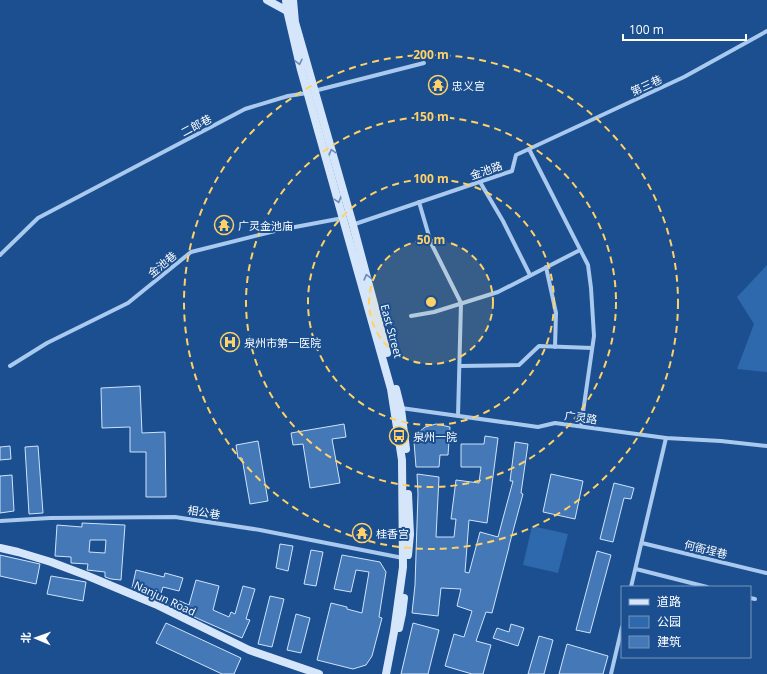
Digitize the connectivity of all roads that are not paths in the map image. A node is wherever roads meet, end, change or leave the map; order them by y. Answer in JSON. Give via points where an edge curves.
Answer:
{"nodes":[{"id":1,"x":267,"y":0,"type":"edge"},
{"id":2,"x":286,"y":0,"type":"edge"},
{"id":3,"x":293,"y":0,"type":"edge"},
{"id":4,"x":287,"y":10,"type":"junction"},
{"id":5,"x":294,"y":15,"type":"junction"},
{"id":6,"x":767,"y":31,"type":"edge"},
{"id":7,"x":424,"y":63,"type":"dead end"},
{"id":8,"x":311,"y":92,"type":"junction"},
{"id":9,"x":529,"y":149,"type":"junction"},
{"id":10,"x":480,"y":182,"type":"junction"},
{"id":11,"x":419,"y":202,"type":"junction"},
{"id":12,"x":342,"y":218,"type":"junction"},
{"id":13,"x":349,"y":226,"type":"junction"},
{"id":14,"x":580,"y":250,"type":"junction"},
{"id":15,"x":0,"y":255,"type":"edge"},
{"id":16,"x":546,"y":267,"type":"junction"},
{"id":17,"x":530,"y":276,"type":"junction"},
{"id":18,"x":461,"y":303,"type":"junction"},
{"id":19,"x":411,"y":316,"type":"dead end"},
{"id":20,"x":555,"y":347,"type":"junction"},
{"id":21,"x":592,"y":348,"type":"junction"},
{"id":22,"x":10,"y":366,"type":"dead end"},
{"id":23,"x":460,"y":366,"type":"junction"},
{"id":24,"x":398,"y":408,"type":"junction"},
{"id":25,"x":458,"y":416,"type":"junction"},
{"id":26,"x":581,"y":426,"type":"junction"},
{"id":27,"x":666,"y":438,"type":"junction"},
{"id":28,"x":767,"y":446,"type":"edge"},
{"id":29,"x":0,"y":521,"type":"edge"},
{"id":30,"x":642,"y":543,"type":"junction"},
{"id":31,"x":0,"y":548,"type":"edge"},
{"id":32,"x":403,"y":558,"type":"junction"},
{"id":33,"x":636,"y":569,"type":"junction"},
{"id":34,"x":766,"y":573,"type":"dead end"},
{"id":35,"x":632,"y":586,"type":"edge"},
{"id":36,"x":703,"y":586,"type":"edge"},
{"id":37,"x":621,"y":631,"type":"edge"},
{"id":38,"x":319,"y":674,"type":"edge"},
{"id":39,"x":386,"y":674,"type":"edge"},
{"id":40,"x":390,"y":674,"type":"edge"},
{"id":41,"x":611,"y":674,"type":"edge"}],
"edges":[{"from":1,"to":4,"type":"main road"},
{"from":2,"to":4,"type":"main road","name":"East Street"},
{"from":3,"to":5,"type":"main road","name":"East Street"},
{"from":4,"to":5,"type":"main road"},
{"from":4,"to":8,"type":"main road","name":"East Street","one_way":true,"via":[[300,70]]},
{"from":5,"to":8,"type":"main road","name":"East Street"},
{"from":6,"to":9,"type":"street","name":"第三巷","via":[[684,77]]},
{"from":7,"to":8,"type":"street","name":"二郎巷"},
{"from":8,"to":12,"type":"main road","name":"East Street","one_way":true},
{"from":13,"to":8,"type":"main road","name":"East Street","one_way":true},
{"from":8,"to":15,"type":"street","name":"二郎巷","via":[[245,109],[38,218]]},
{"from":9,"to":10,"type":"street","name":"金池路","via":[[516,155],[512,171]]},
{"from":9,"to":14,"type":"street"},
{"from":10,"to":11,"type":"street","name":"金池路"},
{"from":10,"to":17,"type":"street"},
{"from":11,"to":13,"type":"street","name":"金池路"},
{"from":11,"to":18,"type":"street","via":[[431,243]]},
{"from":12,"to":13,"type":"main road","name":"East Street"},
{"from":12,"to":22,"type":"street","name":"金池巷","via":[[279,230],[191,252],[128,303],[47,343]]},
{"from":13,"to":24,"type":"main road","name":"East Street"},
{"from":14,"to":16,"type":"street"},
{"from":14,"to":21,"type":"street","via":[[588,265],[591,288],[594,336]]},
{"from":16,"to":17,"type":"street"},
{"from":16,"to":20,"type":"street","via":[[556,313]]},
{"from":17,"to":18,"type":"street","via":[[498,292]]},
{"from":18,"to":19,"type":"street"},
{"from":18,"to":23,"type":"street"},
{"from":20,"to":21,"type":"street"},
{"from":20,"to":23,"type":"street","via":[[539,346],[519,365]]},
{"from":21,"to":26,"type":"street"},
{"from":23,"to":25,"type":"street"},
{"from":24,"to":25,"type":"street","name":"广灵路"},
{"from":24,"to":32,"type":"main road","name":"East Street","via":[[402,460]]},
{"from":24,"to":40,"type":"main road","name":"East Street","via":[[406,446],[410,534],[402,614]]},
{"from":25,"to":26,"type":"street","name":"广灵路","via":[[538,427],[555,423]]},
{"from":26,"to":27,"type":"street","name":"广灵路"},
{"from":27,"to":28,"type":"street","name":"广灵路"},
{"from":27,"to":30,"type":"street"},
{"from":29,"to":32,"type":"street","name":"相公巷","via":[[175,517],[260,530]]},
{"from":30,"to":33,"type":"street"},
{"from":30,"to":34,"type":"street","name":"何衙埕巷"},
{"from":31,"to":38,"type":"main road","name":"Nanjun Road","via":[[51,562],[88,576],[155,604],[249,650]]},
{"from":32,"to":39,"type":"main road","name":"East Street"},
{"from":33,"to":35,"type":"street"},
{"from":33,"to":36,"type":"street"},
{"from":37,"to":41,"type":"street"}]}
